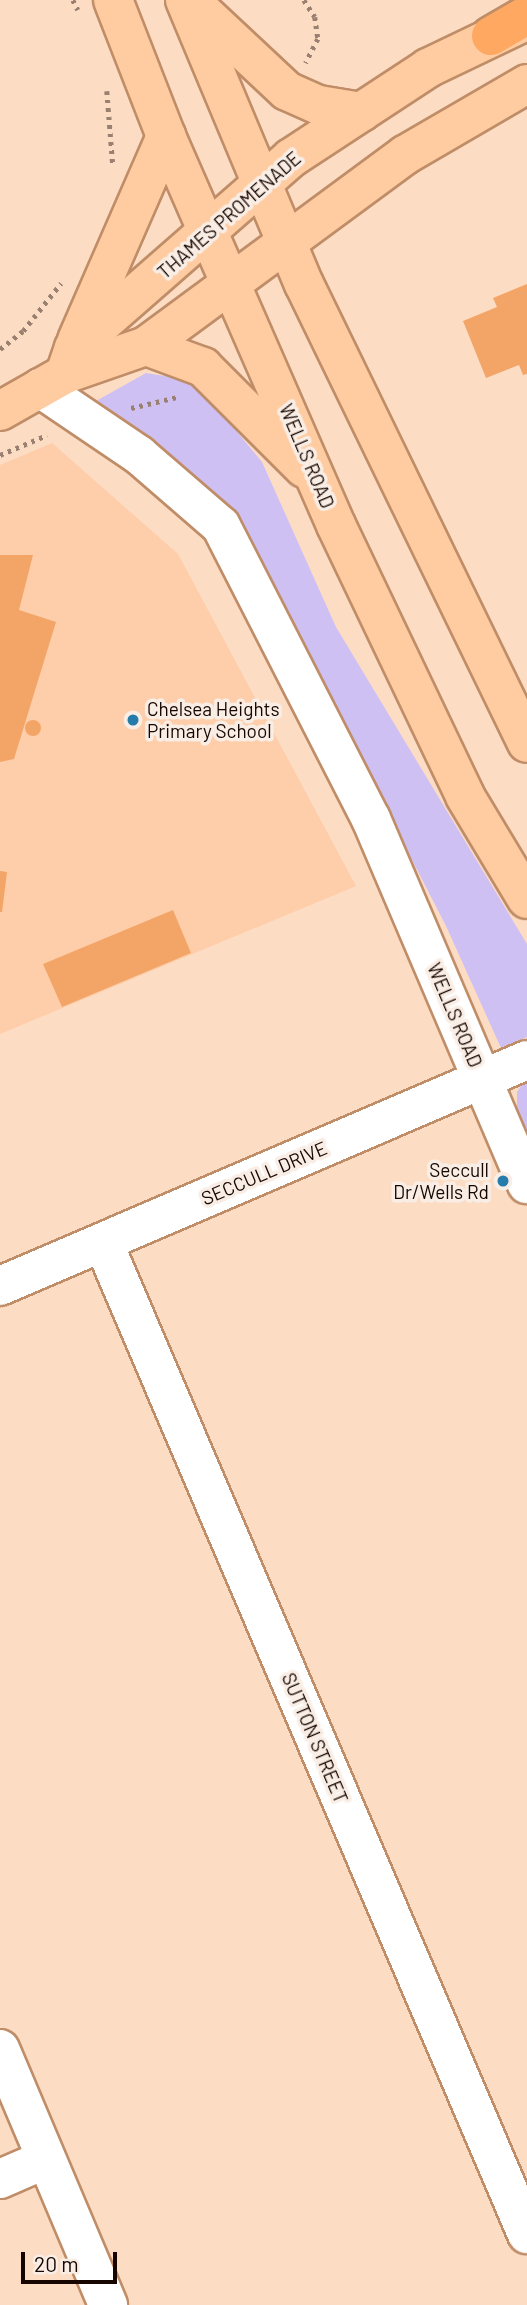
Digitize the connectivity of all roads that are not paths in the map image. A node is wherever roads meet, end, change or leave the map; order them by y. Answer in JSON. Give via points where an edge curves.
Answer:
{"nodes":[{"id":1,"x":187,"y":0,"type":"edge"},
{"id":2,"x":96,"y":6,"type":"edge"},
{"id":3,"x":527,"y":15,"type":"edge"},
{"id":4,"x":527,"y":21,"type":"edge"},
{"id":5,"x":491,"y":36,"type":"junction"},
{"id":6,"x":527,"y":85,"type":"edge"},
{"id":7,"x":361,"y":112,"type":"junction"},
{"id":8,"x":166,"y":136,"type":"junction"},
{"id":9,"x":262,"y":181,"type":"junction"},
{"id":10,"x":209,"y":231,"type":"junction"},
{"id":11,"x":286,"y":240,"type":"junction"},
{"id":12,"x":232,"y":284,"type":"junction"},
{"id":13,"x":146,"y":346,"type":"junction"},
{"id":14,"x":60,"y":370,"type":"junction"},
{"id":15,"x":0,"y":411,"type":"edge"},
{"id":16,"x":317,"y":481,"type":"junction"},
{"id":17,"x":527,"y":743,"type":"edge"},
{"id":18,"x":527,"y":899,"type":"edge"},
{"id":19,"x":527,"y":1060,"type":"edge"},
{"id":20,"x":482,"y":1079,"type":"junction"},
{"id":21,"x":527,"y":1184,"type":"edge"},
{"id":22,"x":103,"y":1242,"type":"junction"},
{"id":23,"x":0,"y":1286,"type":"edge"},
{"id":24,"x":0,"y":2049,"type":"edge"},
{"id":25,"x":46,"y":2160,"type":"junction"},
{"id":26,"x":0,"y":2179,"type":"edge"},
{"id":27,"x":527,"y":2234,"type":"edge"},
{"id":28,"x":108,"y":2305,"type":"edge"}],
"edges":[{"from":1,"to":7,"type":"main road","via":[[288,91],[319,105]]},
{"from":1,"to":9,"type":"main road"},
{"from":2,"to":8,"type":"main road","name":"WELLS ROAD"},
{"from":3,"to":5,"type":"highway"},
{"from":4,"to":5,"type":"main road","name":"THAMES PROMENADE"},
{"from":5,"to":7,"type":"main road","name":"THAMES PROMENADE","via":[[428,68]]},
{"from":6,"to":11,"type":"main road","name":"THAMES PROMENADE","via":[[405,155]]},
{"from":7,"to":9,"type":"main road","name":"THAMES PROMENADE"},
{"from":8,"to":10,"type":"main road","name":"WELLS ROAD"},
{"from":8,"to":14,"type":"main road"},
{"from":9,"to":10,"type":"main road","name":"THAMES PROMENADE"},
{"from":9,"to":11,"type":"main road"},
{"from":10,"to":12,"type":"main road","name":"WELLS ROAD"},
{"from":10,"to":14,"type":"main road","name":"THAMES PROMENADE"},
{"from":11,"to":12,"type":"main road","name":"THAMES PROMENADE"},
{"from":11,"to":17,"type":"main road"},
{"from":12,"to":13,"type":"main road","name":"THAMES PROMENADE"},
{"from":12,"to":16,"type":"main road","name":"WELLS ROAD"},
{"from":13,"to":14,"type":"main road","name":"THAMES PROMENADE"},
{"from":13,"to":16,"type":"main road","via":[[203,367]]},
{"from":14,"to":15,"type":"main road","name":"THAMES PROMENADE"},
{"from":14,"to":20,"type":"street","name":"WELLS ROAD","via":[[99,432],[139,455],[221,526],[371,819]]},
{"from":16,"to":18,"type":"main road","name":"WELLS ROAD","via":[[465,796]]},
{"from":19,"to":20,"type":"street","name":"SECCULL DRIVE"},
{"from":20,"to":21,"type":"street","name":"WELLS ROAD"},
{"from":20,"to":22,"type":"street","name":"SECCULL DRIVE"},
{"from":22,"to":23,"type":"street","name":"SECCULL DRIVE"},
{"from":22,"to":27,"type":"street","name":"SUTTON STREET"},
{"from":24,"to":25,"type":"street"},
{"from":25,"to":26,"type":"street"},
{"from":25,"to":28,"type":"street"}]}
